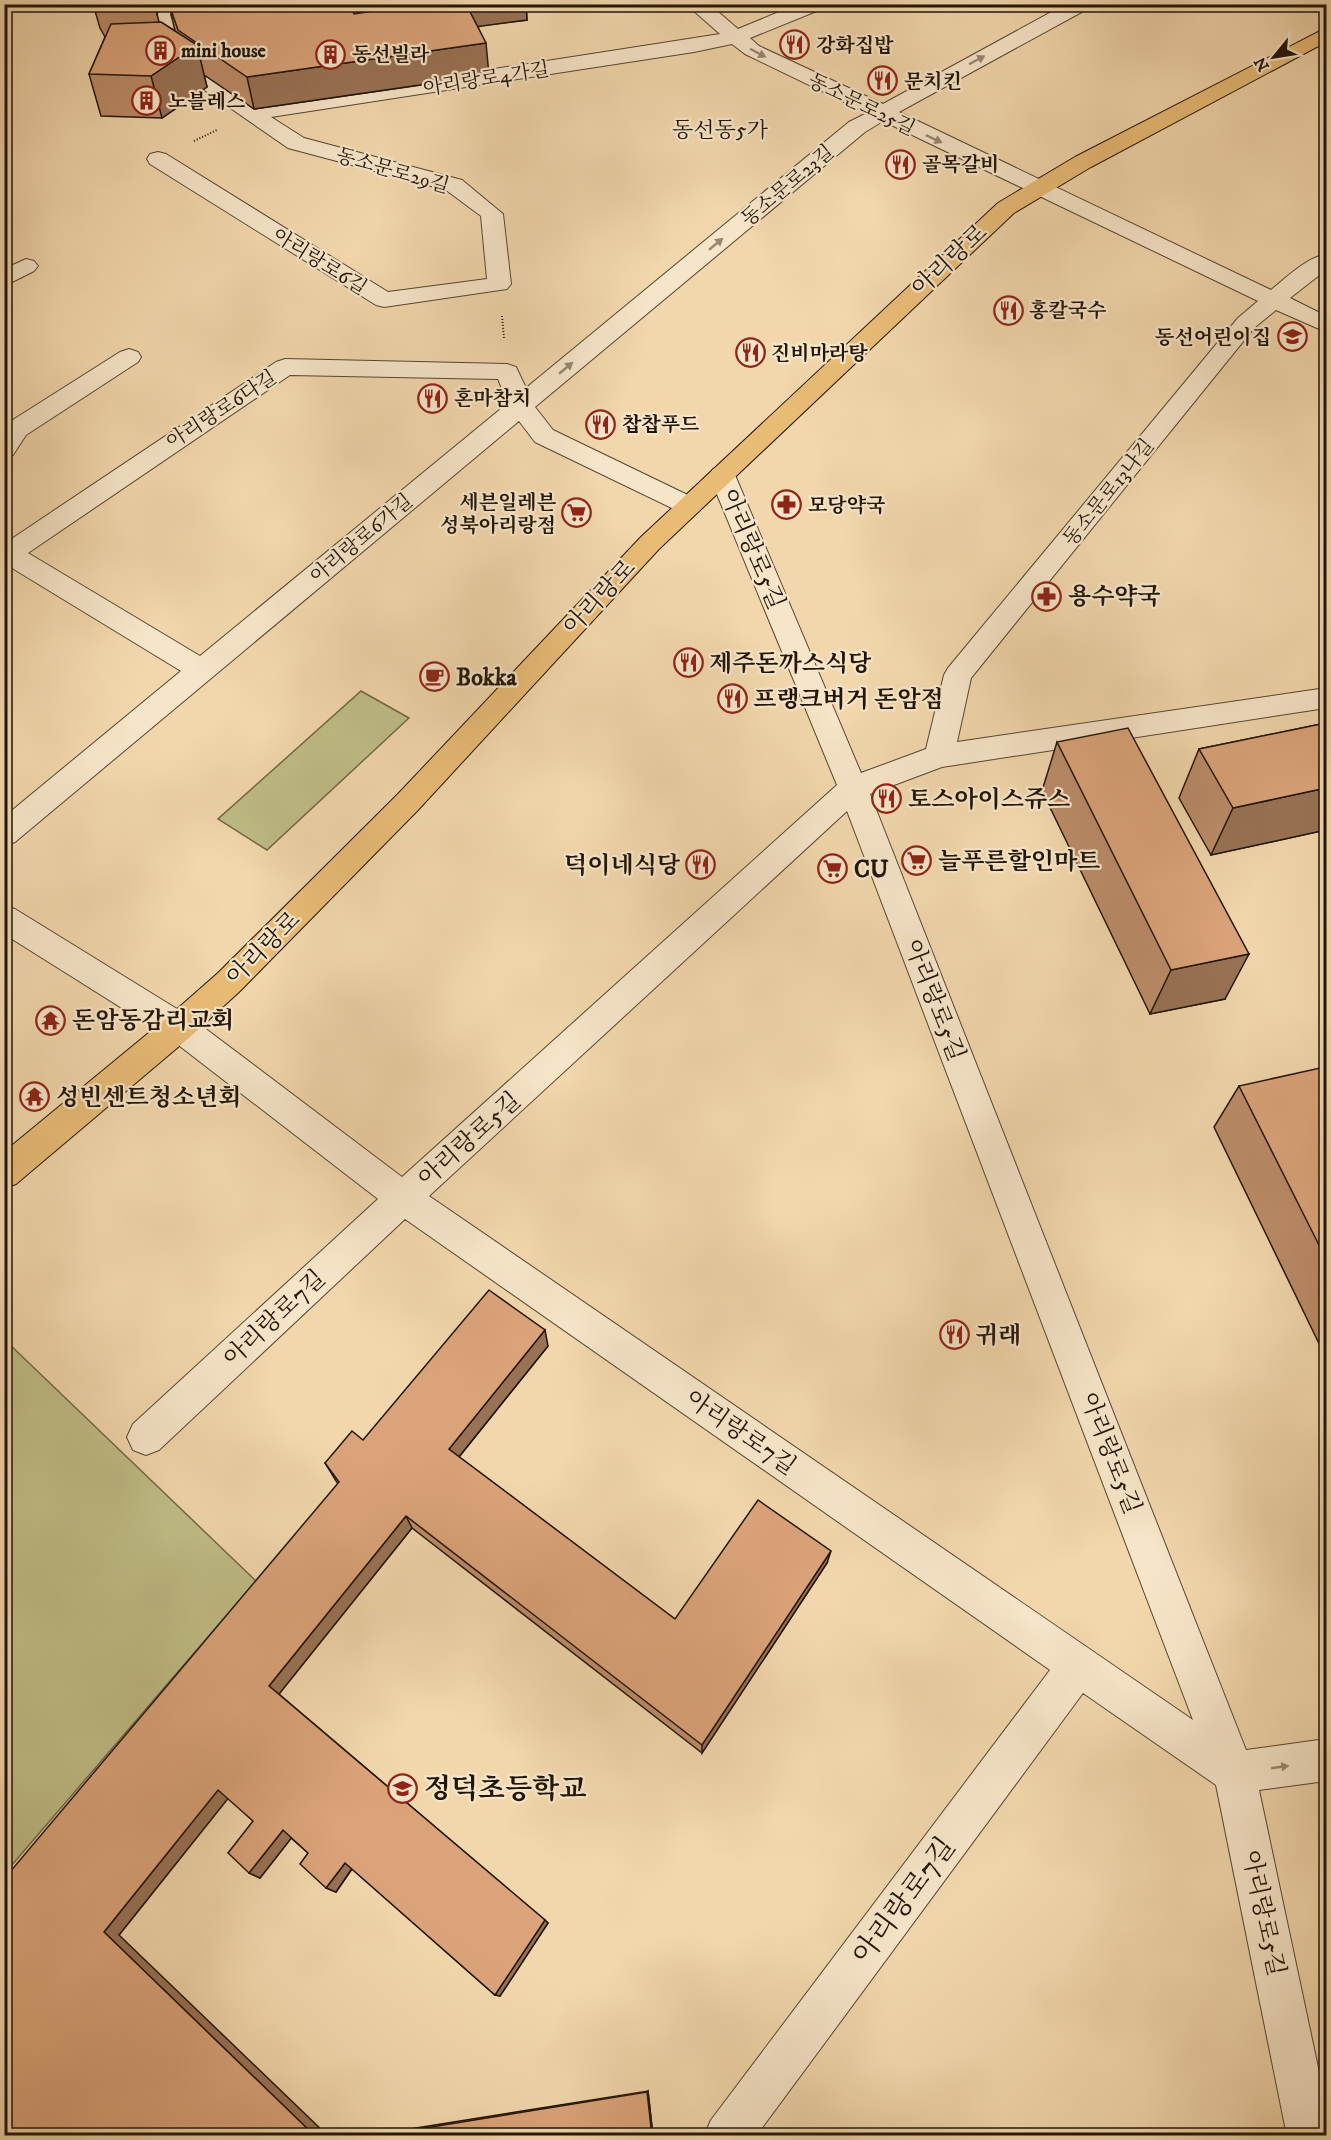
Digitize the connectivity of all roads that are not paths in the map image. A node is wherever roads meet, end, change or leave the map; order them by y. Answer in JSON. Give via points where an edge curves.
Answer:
{"nodes":[{"id":1,"x":165,"y":4,"type":"edge"},
{"id":2,"x":696,"y":4,"type":"edge"},
{"id":3,"x":817,"y":4,"type":"edge"},
{"id":4,"x":1082,"y":4,"type":"edge"},
{"id":5,"x":190,"y":31,"type":"edge"},
{"id":6,"x":167,"y":34,"type":"junction"},
{"id":7,"x":1326,"y":34,"type":"edge"},
{"id":8,"x":735,"y":37,"type":"junction"},
{"id":9,"x":253,"y":113,"type":"junction"},
{"id":10,"x":880,"y":113,"type":"junction"},
{"id":11,"x":158,"y":159,"type":"road end"},
{"id":12,"x":1037,"y":187,"type":"junction"},
{"id":13,"x":1326,"y":261,"type":"edge"},
{"id":14,"x":26,"y":266,"type":"dead end"},
{"id":15,"x":4,"y":279,"type":"edge"},
{"id":16,"x":499,"y":284,"type":"joint"},
{"id":17,"x":1272,"y":299,"type":"junction"},
{"id":18,"x":1326,"y":325,"type":"edge"},
{"id":19,"x":129,"y":357,"type":"dead end"},
{"id":20,"x":521,"y":406,"type":"junction"},
{"id":21,"x":4,"y":448,"type":"edge"},
{"id":22,"x":722,"y":475,"type":"junction"},
{"id":23,"x":689,"y":506,"type":"junction"},
{"id":24,"x":7,"y":556,"type":"edge"},
{"id":25,"x":201,"y":670,"type":"junction"},
{"id":26,"x":1326,"y":698,"type":"edge"},
{"id":27,"x":939,"y":756,"type":"junction"},
{"id":28,"x":853,"y":788,"type":"junction"},
{"id":29,"x":4,"y":834,"type":"edge"},
{"id":30,"x":4,"y":918,"type":"edge"},
{"id":31,"x":179,"y":1027,"type":"junction"},
{"id":32,"x":4,"y":1173,"type":"edge"},
{"id":33,"x":403,"y":1198,"type":"junction"},
{"id":34,"x":146,"y":1437,"type":"dead end"},
{"id":35,"x":1079,"y":1665,"type":"junction"},
{"id":36,"x":1326,"y":1761,"type":"edge"},
{"id":37,"x":1234,"y":1773,"type":"junction"},
{"id":38,"x":727,"y":2136,"type":"edge"},
{"id":39,"x":1310,"y":2136,"type":"edge"}],
"edges":[{"from":1,"to":6,"type":"street","name":"동소문로29길","via":[[160,15]]},
{"from":2,"to":8,"type":"street","name":"동소문로25길"},
{"from":3,"to":8,"type":"street","name":"아리랑로4가길"},
{"from":10,"to":4,"type":"street","name":"동소문로23길","one_way":true},
{"from":5,"to":6,"type":"street"},
{"from":6,"to":9,"type":"street","name":"동소문로29길","via":[[178,63]]},
{"from":7,"to":12,"type":"main road","name":"아리랑로"},
{"from":8,"to":9,"type":"street","name":"아리랑로4가길"},
{"from":8,"to":10,"type":"street","name":"동소문로25길","one_way":true,"via":[[752,50]]},
{"from":9,"to":16,"type":"street","name":"동소문로29길","via":[[296,143],[454,185],[492,214]]},
{"from":10,"to":12,"type":"street","name":"동소문로25길","one_way":true},
{"from":20,"to":10,"type":"street","name":"동소문로23길","one_way":true,"via":[[857,127]]},
{"from":11,"to":16,"type":"street","name":"아리랑로6길","via":[[384,300]]},
{"from":12,"to":17,"type":"street"},
{"from":12,"to":22,"type":"main road","name":"아리랑로","via":[[1006,207],[954,254]]},
{"from":13,"to":17,"type":"street","name":"동소문로13나길"},
{"from":14,"to":15,"type":"street"},
{"from":17,"to":18,"type":"street"},
{"from":17,"to":27,"type":"street","name":"동소문로13나길","via":[[1246,323],[958,675]]},
{"from":19,"to":21,"type":"street","via":[[17,429]]},
{"from":20,"to":23,"type":"street","via":[[544,436]]},
{"from":20,"to":24,"type":"street","name":"아리랑로6다길","via":[[507,372],[285,367]]},
{"from":20,"to":25,"type":"street","name":"아리랑로6가길"},
{"from":22,"to":23,"type":"main road","name":"아리랑로"},
{"from":22,"to":28,"type":"street","name":"아리랑로5길"},
{"from":23,"to":31,"type":"main road","name":"아리랑로","via":[[408,802]]},
{"from":24,"to":25,"type":"street"},
{"from":25,"to":29,"type":"street","name":"아리랑로6가길"},
{"from":26,"to":27,"type":"street"},
{"from":27,"to":28,"type":"street"},
{"from":28,"to":33,"type":"street","name":"아리랑로5길"},
{"from":28,"to":37,"type":"street","name":"아리랑로5길"},
{"from":30,"to":31,"type":"street"},
{"from":31,"to":32,"type":"main road","name":"아리랑로"},
{"from":31,"to":33,"type":"street","name":"아리랑로7길"},
{"from":33,"to":34,"type":"street","name":"아리랑로7길"},
{"from":33,"to":35,"type":"street","name":"아리랑로7길"},
{"from":35,"to":37,"type":"street","name":"아리랑로7길"},
{"from":35,"to":38,"type":"street","name":"아리랑로7길"},
{"from":37,"to":36,"type":"street","one_way":true},
{"from":37,"to":39,"type":"street","name":"아리랑로5길"}]}
